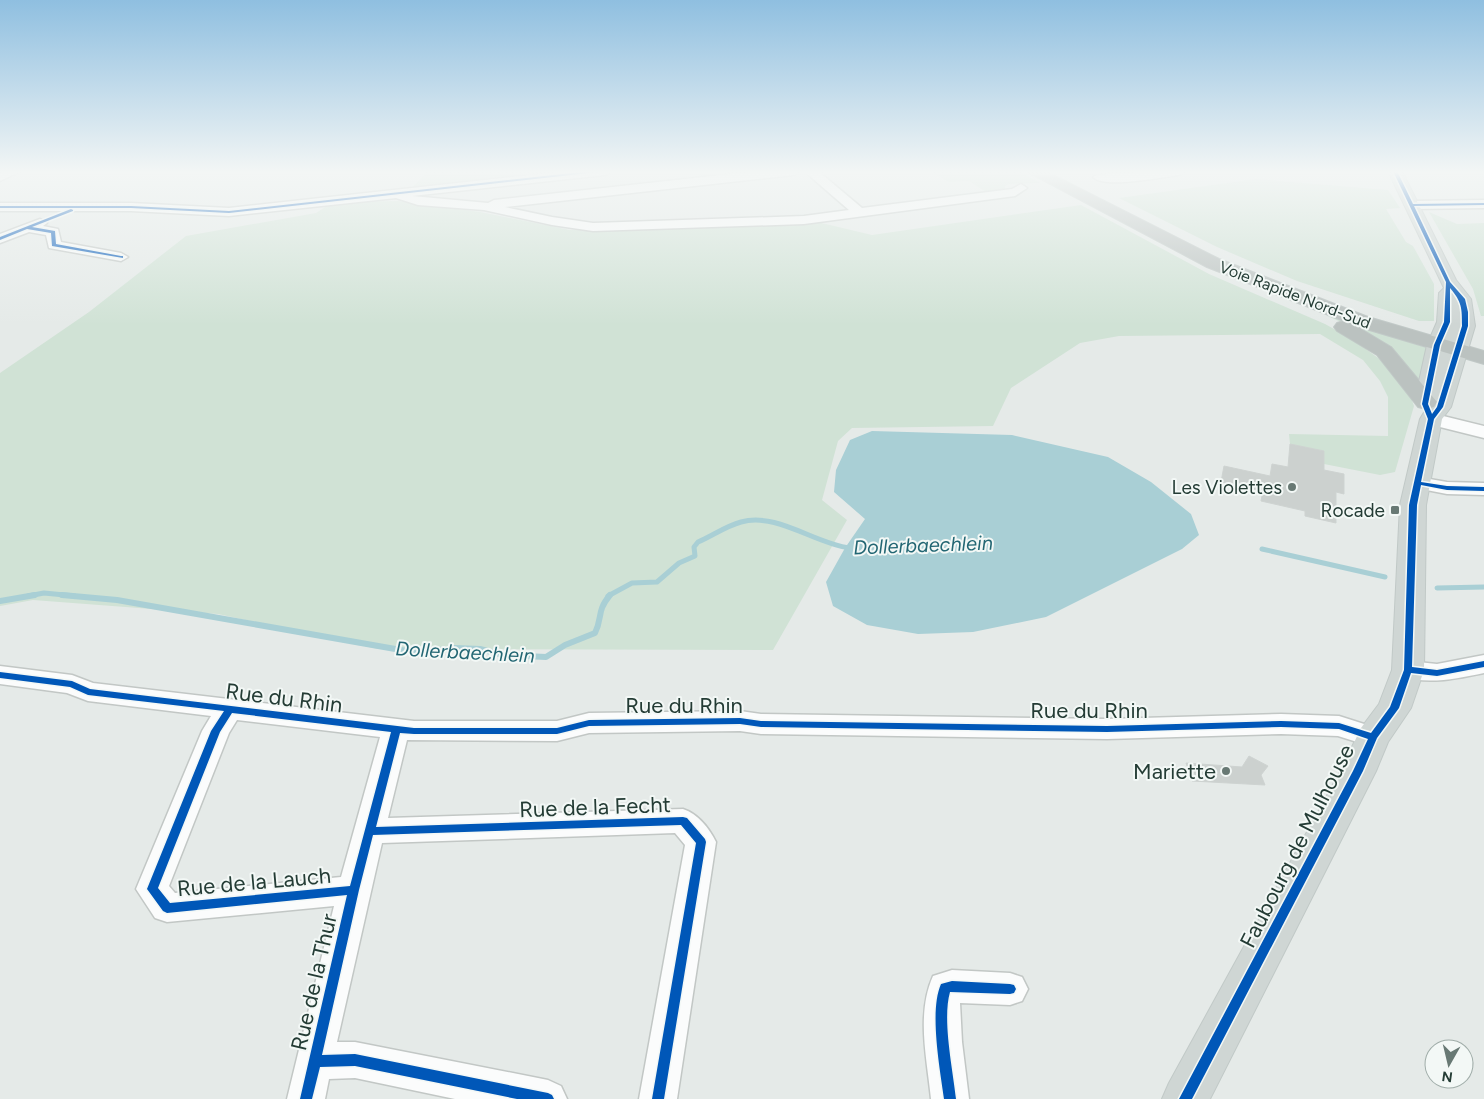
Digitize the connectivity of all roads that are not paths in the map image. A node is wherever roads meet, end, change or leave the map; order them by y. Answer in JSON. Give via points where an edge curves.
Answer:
{"nodes":[{"id":1,"x":41,"y":222,"type":"edge"},
{"id":2,"x":552,"y":222,"type":"edge"},
{"id":3,"x":748,"y":222,"type":"edge"},
{"id":4,"x":1131,"y":222,"type":"edge"},
{"id":5,"x":1156,"y":222,"type":"edge"},
{"id":6,"x":1419,"y":222,"type":"edge"},
{"id":7,"x":27,"y":228,"type":"junction"},
{"id":8,"x":0,"y":239,"type":"edge"},
{"id":9,"x":121,"y":256,"type":"dead end"},
{"id":10,"x":1213,"y":264,"type":"junction"},
{"id":11,"x":1449,"y":343,"type":"junction"},
{"id":12,"x":1484,"y":347,"type":"edge"},
{"id":13,"x":1484,"y":358,"type":"edge"},
{"id":14,"x":1428,"y":411,"type":"junction"},
{"id":15,"x":1484,"y":432,"type":"edge"},
{"id":16,"x":1418,"y":483,"type":"junction"},
{"id":17,"x":1484,"y":489,"type":"edge"},
{"id":18,"x":1484,"y":664,"type":"edge"},
{"id":19,"x":1408,"y":670,"type":"junction"},
{"id":20,"x":0,"y":675,"type":"edge"},
{"id":21,"x":230,"y":709,"type":"junction"},
{"id":22,"x":396,"y":729,"type":"junction"},
{"id":23,"x":1373,"y":737,"type":"junction"},
{"id":24,"x":369,"y":831,"type":"junction"},
{"id":25,"x":354,"y":890,"type":"junction"},
{"id":26,"x":1010,"y":989,"type":"dead end"},
{"id":27,"x":314,"y":1061,"type":"junction"},
{"id":28,"x":306,"y":1099,"type":"edge"},
{"id":29,"x":548,"y":1099,"type":"edge"},
{"id":30,"x":658,"y":1099,"type":"edge"},
{"id":31,"x":950,"y":1099,"type":"edge"},
{"id":32,"x":1185,"y":1099,"type":"edge"}],
"edges":[{"from":1,"to":7,"type":"street"},
{"from":2,"to":3,"type":"street","via":[[593,227]]},
{"from":4,"to":10,"type":"highway","name":"Voie Rapide Nord-Sud"},
{"from":5,"to":11,"type":"highway","name":"Voie Rapide Nord-Sud","via":[[1239,263]]},
{"from":6,"to":11,"type":"main road","name":"Faubourg de Mulhouse","via":[[1448,282],[1462,299],[1466,326]]},
{"from":7,"to":8,"type":"street"},
{"from":7,"to":9,"type":"street","via":[[53,232],[54,245]]},
{"from":10,"to":11,"type":"highway","name":"Voie Rapide Nord-Sud","via":[[1361,321]]},
{"from":10,"to":14,"type":"highway","via":[[1373,344],[1395,363]]},
{"from":11,"to":12,"type":"highway"},
{"from":11,"to":13,"type":"highway"},
{"from":11,"to":14,"type":"main road","name":"Faubourg de Mulhouse"},
{"from":14,"to":15,"type":"street"},
{"from":14,"to":16,"type":"main road","name":"Faubourg de Mulhouse"},
{"from":16,"to":17,"type":"street"},
{"from":16,"to":19,"type":"main road","name":"Faubourg de Mulhouse","via":[[1413,505]]},
{"from":18,"to":19,"type":"street","via":[[1437,674]]},
{"from":19,"to":23,"type":"main road","name":"Faubourg de Mulhouse","via":[[1394,708]]},
{"from":20,"to":21,"type":"street","name":"Rue du Rhin","via":[[72,684],[88,692]]},
{"from":21,"to":22,"type":"street","name":"Rue du Rhin"},
{"from":21,"to":25,"type":"street","name":"Rue de la Lauch","via":[[216,731],[152,889],[167,908]]},
{"from":22,"to":23,"type":"street","name":"Rue du Rhin","via":[[557,731],[589,723],[740,721],[761,724],[1107,729],[1281,724],[1340,726]]},
{"from":22,"to":24,"type":"street","name":"Rue de la Thur"},
{"from":23,"to":32,"type":"main road","name":"Faubourg de Mulhouse"},
{"from":24,"to":25,"type":"street","name":"Rue de la Thur"},
{"from":24,"to":30,"type":"street","name":"Rue de la Fecht","via":[[683,821],[701,842]]},
{"from":25,"to":27,"type":"street","name":"Rue de la Thur"},
{"from":26,"to":31,"type":"street","via":[[945,988],[941,1009]]},
{"from":27,"to":28,"type":"street","name":"Rue de la Thur"},
{"from":27,"to":29,"type":"street","via":[[355,1060]]}]}
